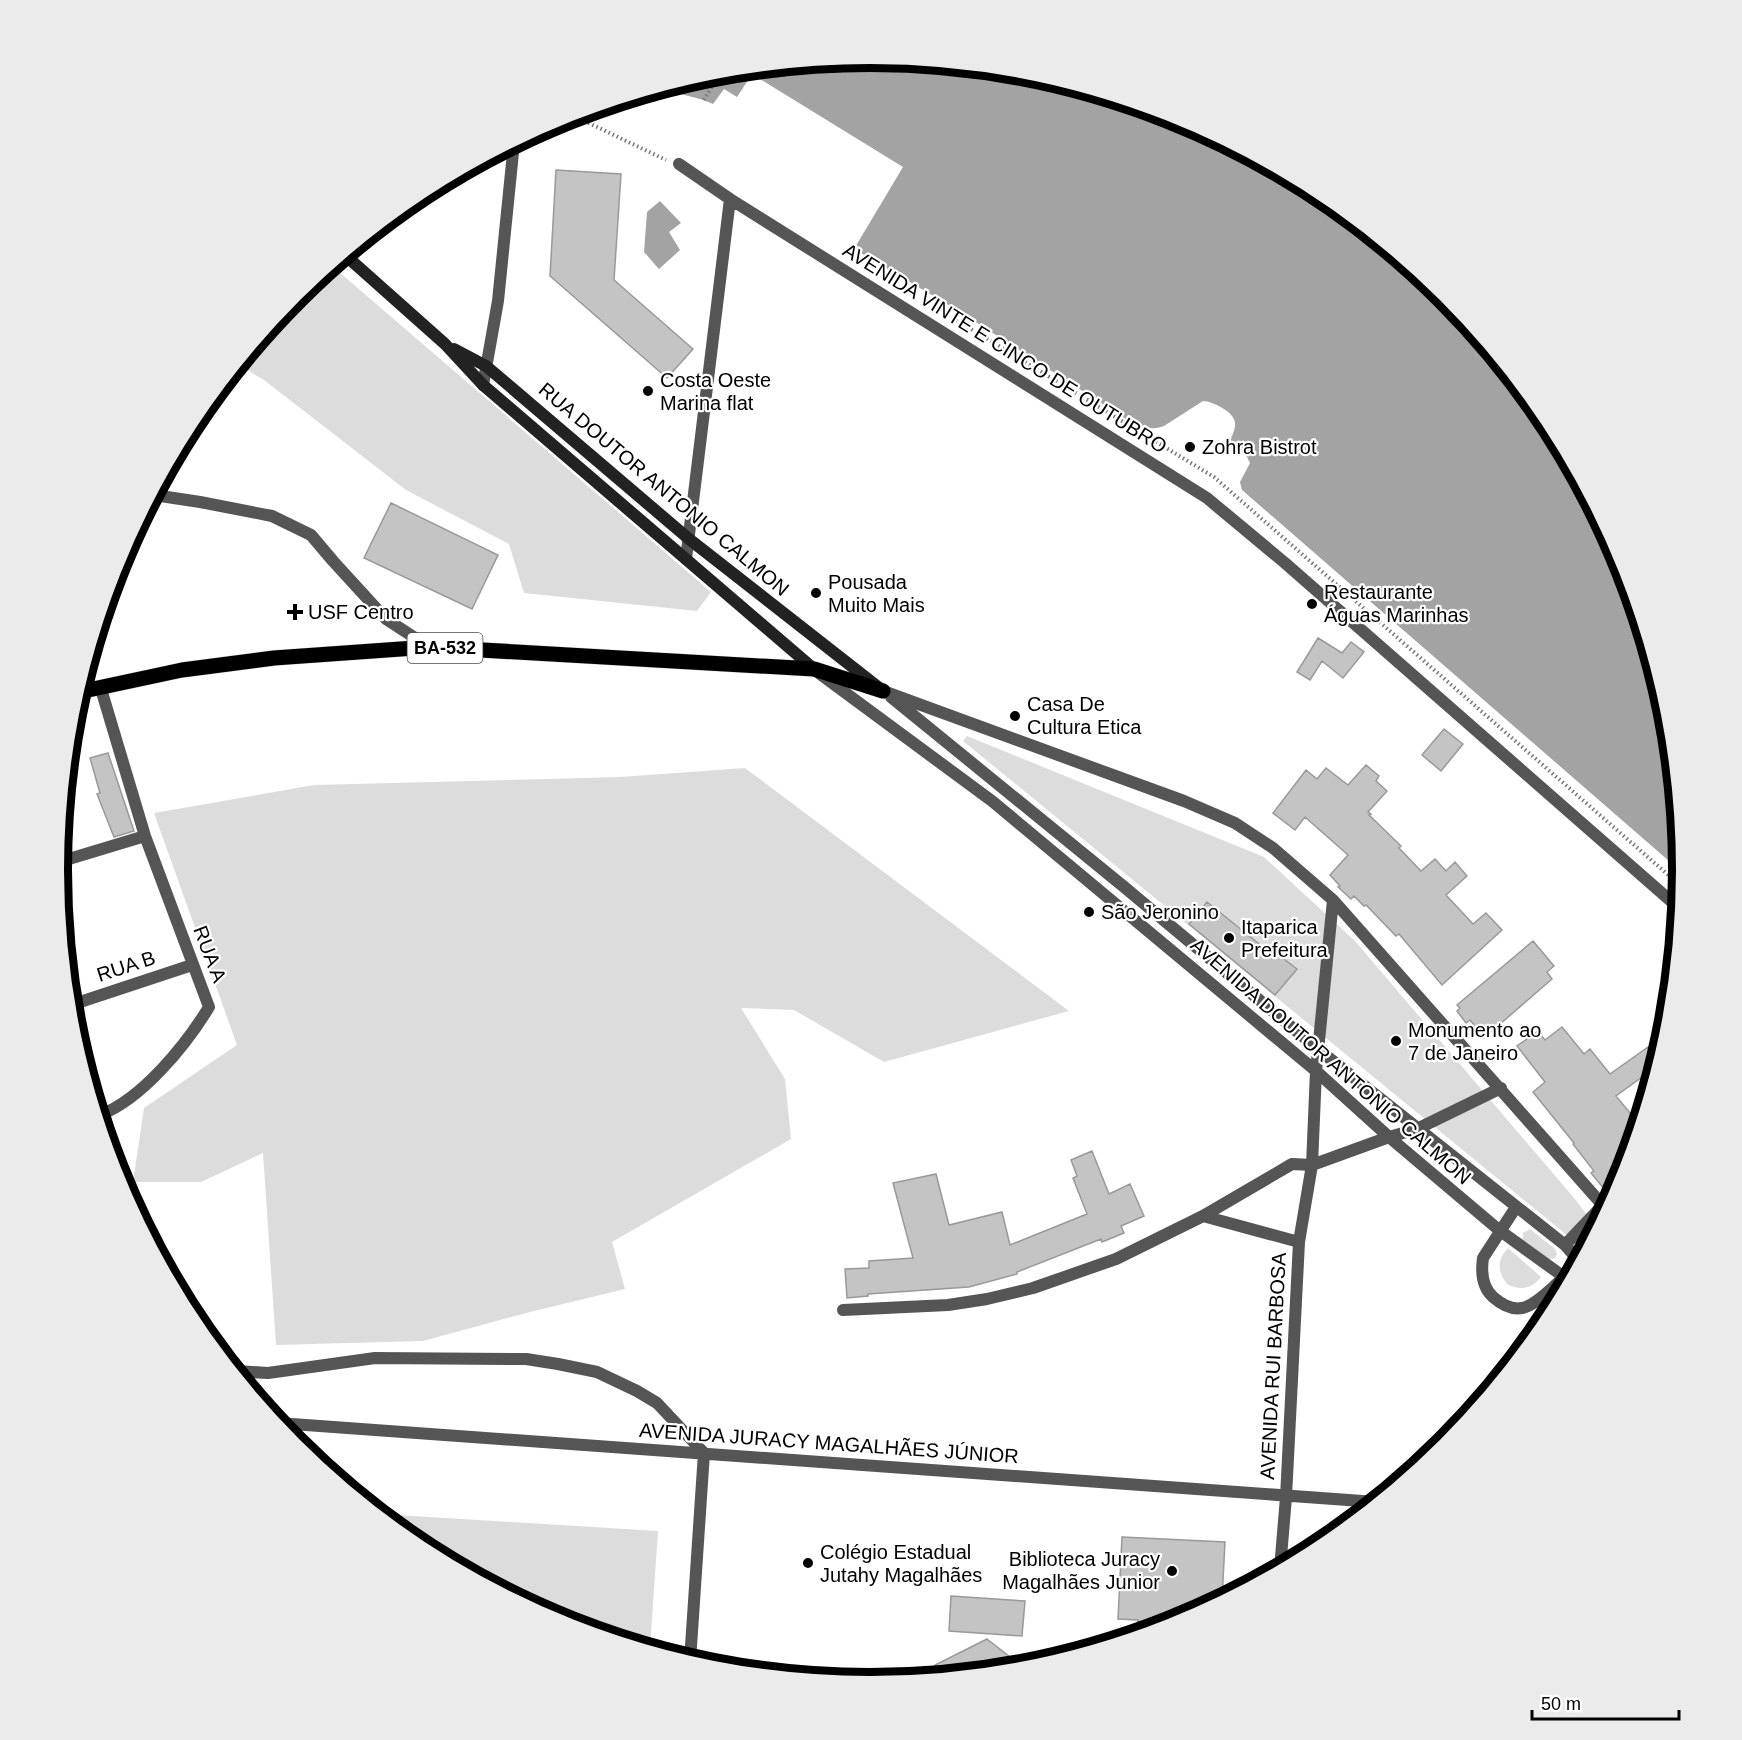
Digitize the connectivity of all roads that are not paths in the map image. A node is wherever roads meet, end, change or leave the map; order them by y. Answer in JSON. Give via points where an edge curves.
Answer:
{"nodes":[{"id":1,"x":513,"y":152,"type":"edge"},
{"id":2,"x":679,"y":164,"type":"road end"},
{"id":3,"x":730,"y":199,"type":"junction"},
{"id":4,"x":350,"y":260,"type":"edge"},
{"id":5,"x":445,"y":344,"type":"junction"},
{"id":6,"x":486,"y":366,"type":"junction"},
{"id":7,"x":483,"y":385,"type":"junction"},
{"id":8,"x":161,"y":496,"type":"edge"},
{"id":9,"x":689,"y":539,"type":"junction"},
{"id":10,"x":686,"y":559,"type":"junction"},
{"id":11,"x":429,"y":647,"type":"junction"},
{"id":12,"x":814,"y":669,"type":"junction"},
{"id":13,"x":101,"y":689,"type":"junction"},
{"id":14,"x":89,"y":691,"type":"edge"},
{"id":15,"x":883,"y":691,"type":"junction"},
{"id":16,"x":1003,"y":790,"type":"junction"},
{"id":17,"x":992,"y":801,"type":"junction"},
{"id":18,"x":145,"y":836,"type":"junction"},
{"id":19,"x":68,"y":859,"type":"edge"},
{"id":20,"x":1123,"y":886,"type":"junction"},
{"id":21,"x":1112,"y":900,"type":"junction"},
{"id":22,"x":1333,"y":900,"type":"junction"},
{"id":23,"x":1672,"y":902,"type":"edge"},
{"id":24,"x":192,"y":964,"type":"junction"},
{"id":25,"x":80,"y":1002,"type":"edge"},
{"id":26,"x":1319,"y":1050,"type":"junction"},
{"id":27,"x":1316,"y":1071,"type":"junction"},
{"id":28,"x":1501,"y":1088,"type":"junction"},
{"id":29,"x":106,"y":1112,"type":"edge"},
{"id":30,"x":1417,"y":1129,"type":"junction"},
{"id":31,"x":1389,"y":1137,"type":"junction"},
{"id":32,"x":1312,"y":1165,"type":"junction"},
{"id":33,"x":1601,"y":1202,"type":"edge"},
{"id":34,"x":1516,"y":1208,"type":"junction"},
{"id":35,"x":1203,"y":1216,"type":"junction"},
{"id":36,"x":1595,"y":1217,"type":"edge"},
{"id":37,"x":1499,"y":1230,"type":"junction"},
{"id":38,"x":1299,"y":1242,"type":"junction"},
{"id":39,"x":1565,"y":1245,"type":"junction"},
{"id":40,"x":1574,"y":1256,"type":"edge"},
{"id":41,"x":1563,"y":1275,"type":"edge"},
{"id":42,"x":1557,"y":1285,"type":"edge"},
{"id":43,"x":843,"y":1310,"type":"dead end"},
{"id":44,"x":245,"y":1372,"type":"edge"},
{"id":45,"x":292,"y":1424,"type":"edge"},
{"id":46,"x":704,"y":1453,"type":"junction"},
{"id":47,"x":1286,"y":1497,"type":"junction"},
{"id":48,"x":1367,"y":1501,"type":"edge"},
{"id":49,"x":1281,"y":1560,"type":"edge"},
{"id":50,"x":691,"y":1651,"type":"edge"}],
"edges":[{"from":1,"to":6,"type":"street","via":[[498,301]]},
{"from":2,"to":3,"type":"street","name":"AVENIDA VINTE E CINCO DE OUTUBRO"},
{"from":3,"to":9,"type":"street"},
{"from":3,"to":23,"type":"street","name":"AVENIDA VINTE E CINCO DE OUTUBRO","via":[[1207,498]]},
{"from":4,"to":5,"type":"street","name":"RUA DOUTOR ANTONIO CALMON"},
{"from":5,"to":6,"type":"street","name":"RUA DOUTOR ANTONIO CALMON"},
{"from":5,"to":7,"type":"street","name":"RUA DOUTOR ANTONIO CALMON"},
{"from":6,"to":7,"type":"street"},
{"from":6,"to":9,"type":"street","name":"RUA DOUTOR ANTONIO CALMON"},
{"from":7,"to":10,"type":"street","name":"RUA DOUTOR ANTONIO CALMON"},
{"from":8,"to":11,"type":"street","via":[[272,516],[311,535],[386,618]]},
{"from":9,"to":10,"type":"street"},
{"from":9,"to":15,"type":"street","name":"RUA DOUTOR ANTONIO CALMON"},
{"from":10,"to":12,"type":"street","name":"RUA DOUTOR ANTONIO CALMON"},
{"from":11,"to":12,"type":"main road","number":"BA-532"},
{"from":11,"to":13,"type":"main road","number":"BA-532","via":[[274,658],[183,670]]},
{"from":12,"to":15,"type":"main road","number":"BA-532"},
{"from":12,"to":17,"type":"street","name":"AVENIDA DOUTOR ANTONIO CALMON"},
{"from":13,"to":14,"type":"main road","number":"BA-532"},
{"from":13,"to":18,"type":"street","name":"RUA A"},
{"from":15,"to":16,"type":"street","name":"AVENIDA DOUTOR ANTONIO CALMON","number":"BA-532"},
{"from":15,"to":22,"type":"street","number":"BA-532","via":[[1227,819],[1273,848]]},
{"from":16,"to":17,"type":"street"},
{"from":16,"to":20,"type":"street","name":"AVENIDA DOUTOR ANTONIO CALMON","number":"BA-532"},
{"from":17,"to":21,"type":"street","name":"AVENIDA DOUTOR ANTONIO CALMON"},
{"from":18,"to":19,"type":"street"},
{"from":18,"to":24,"type":"street","name":"RUA A"},
{"from":20,"to":21,"type":"street"},
{"from":20,"to":26,"type":"street","name":"AVENIDA DOUTOR ANTONIO CALMON","number":"BA-532"},
{"from":21,"to":27,"type":"street","name":"AVENIDA DOUTOR ANTONIO CALMON"},
{"from":22,"to":26,"type":"street","name":"AVENIDA RUI BARBOSA"},
{"from":22,"to":28,"type":"street","number":"BA-532"},
{"from":24,"to":25,"type":"street","name":"RUA B"},
{"from":24,"to":29,"type":"street","name":"RUA A","via":[[209,1007],[199,1025],[148,1081],[122,1104]]},
{"from":26,"to":27,"type":"street","name":"AVENIDA RUI BARBOSA"},
{"from":26,"to":30,"type":"street","name":"AVENIDA DOUTOR ANTONIO CALMON","number":"BA-532"},
{"from":27,"to":31,"type":"street","name":"AVENIDA DOUTOR ANTONIO CALMON"},
{"from":27,"to":32,"type":"street","name":"AVENIDA RUI BARBOSA"},
{"from":28,"to":30,"type":"street"},
{"from":28,"to":33,"type":"street","number":"BA-532"},
{"from":30,"to":31,"type":"street"},
{"from":30,"to":34,"type":"street","name":"AVENIDA DOUTOR ANTONIO CALMON","number":"BA-532"},
{"from":31,"to":32,"type":"street"},
{"from":31,"to":37,"type":"street","name":"AVENIDA DOUTOR ANTONIO CALMON"},
{"from":32,"to":35,"type":"street","via":[[1292,1164]]},
{"from":32,"to":38,"type":"street","name":"AVENIDA RUI BARBOSA"},
{"from":34,"to":37,"type":"street"},
{"from":34,"to":39,"type":"street","name":"AVENIDA DOUTOR ANTONIO CALMON","number":"BA-532"},
{"from":35,"to":38,"type":"street"},
{"from":35,"to":43,"type":"street","via":[[1116,1259],[1033,1288],[948,1305]]},
{"from":36,"to":39,"type":"street"},
{"from":37,"to":41,"type":"street","name":"AVENIDA DOUTOR ANTONIO CALMON"},
{"from":37,"to":42,"type":"street","via":[[1483,1258],[1488,1292],[1514,1308],[1528,1306]]},
{"from":38,"to":47,"type":"street","name":"AVENIDA RUI BARBOSA"},
{"from":39,"to":40,"type":"street","name":"AVENIDA DOUTOR ANTONIO CALMON","number":"BA-532"},
{"from":44,"to":46,"type":"street","via":[[268,1373],[375,1358],[526,1359],[558,1364],[597,1372],[657,1403]]},
{"from":45,"to":46,"type":"street","name":"AVENIDA JURACY MAGALHÃES JÚNIOR"},
{"from":46,"to":47,"type":"street","name":"AVENIDA JURACY MAGALHÃES JÚNIOR"},
{"from":46,"to":50,"type":"street"},
{"from":47,"to":48,"type":"street","name":"AVENIDA JURACY MAGALHÃES JÚNIOR"},
{"from":47,"to":49,"type":"street","name":"AVENIDA RUI BARBOSA"}]}
